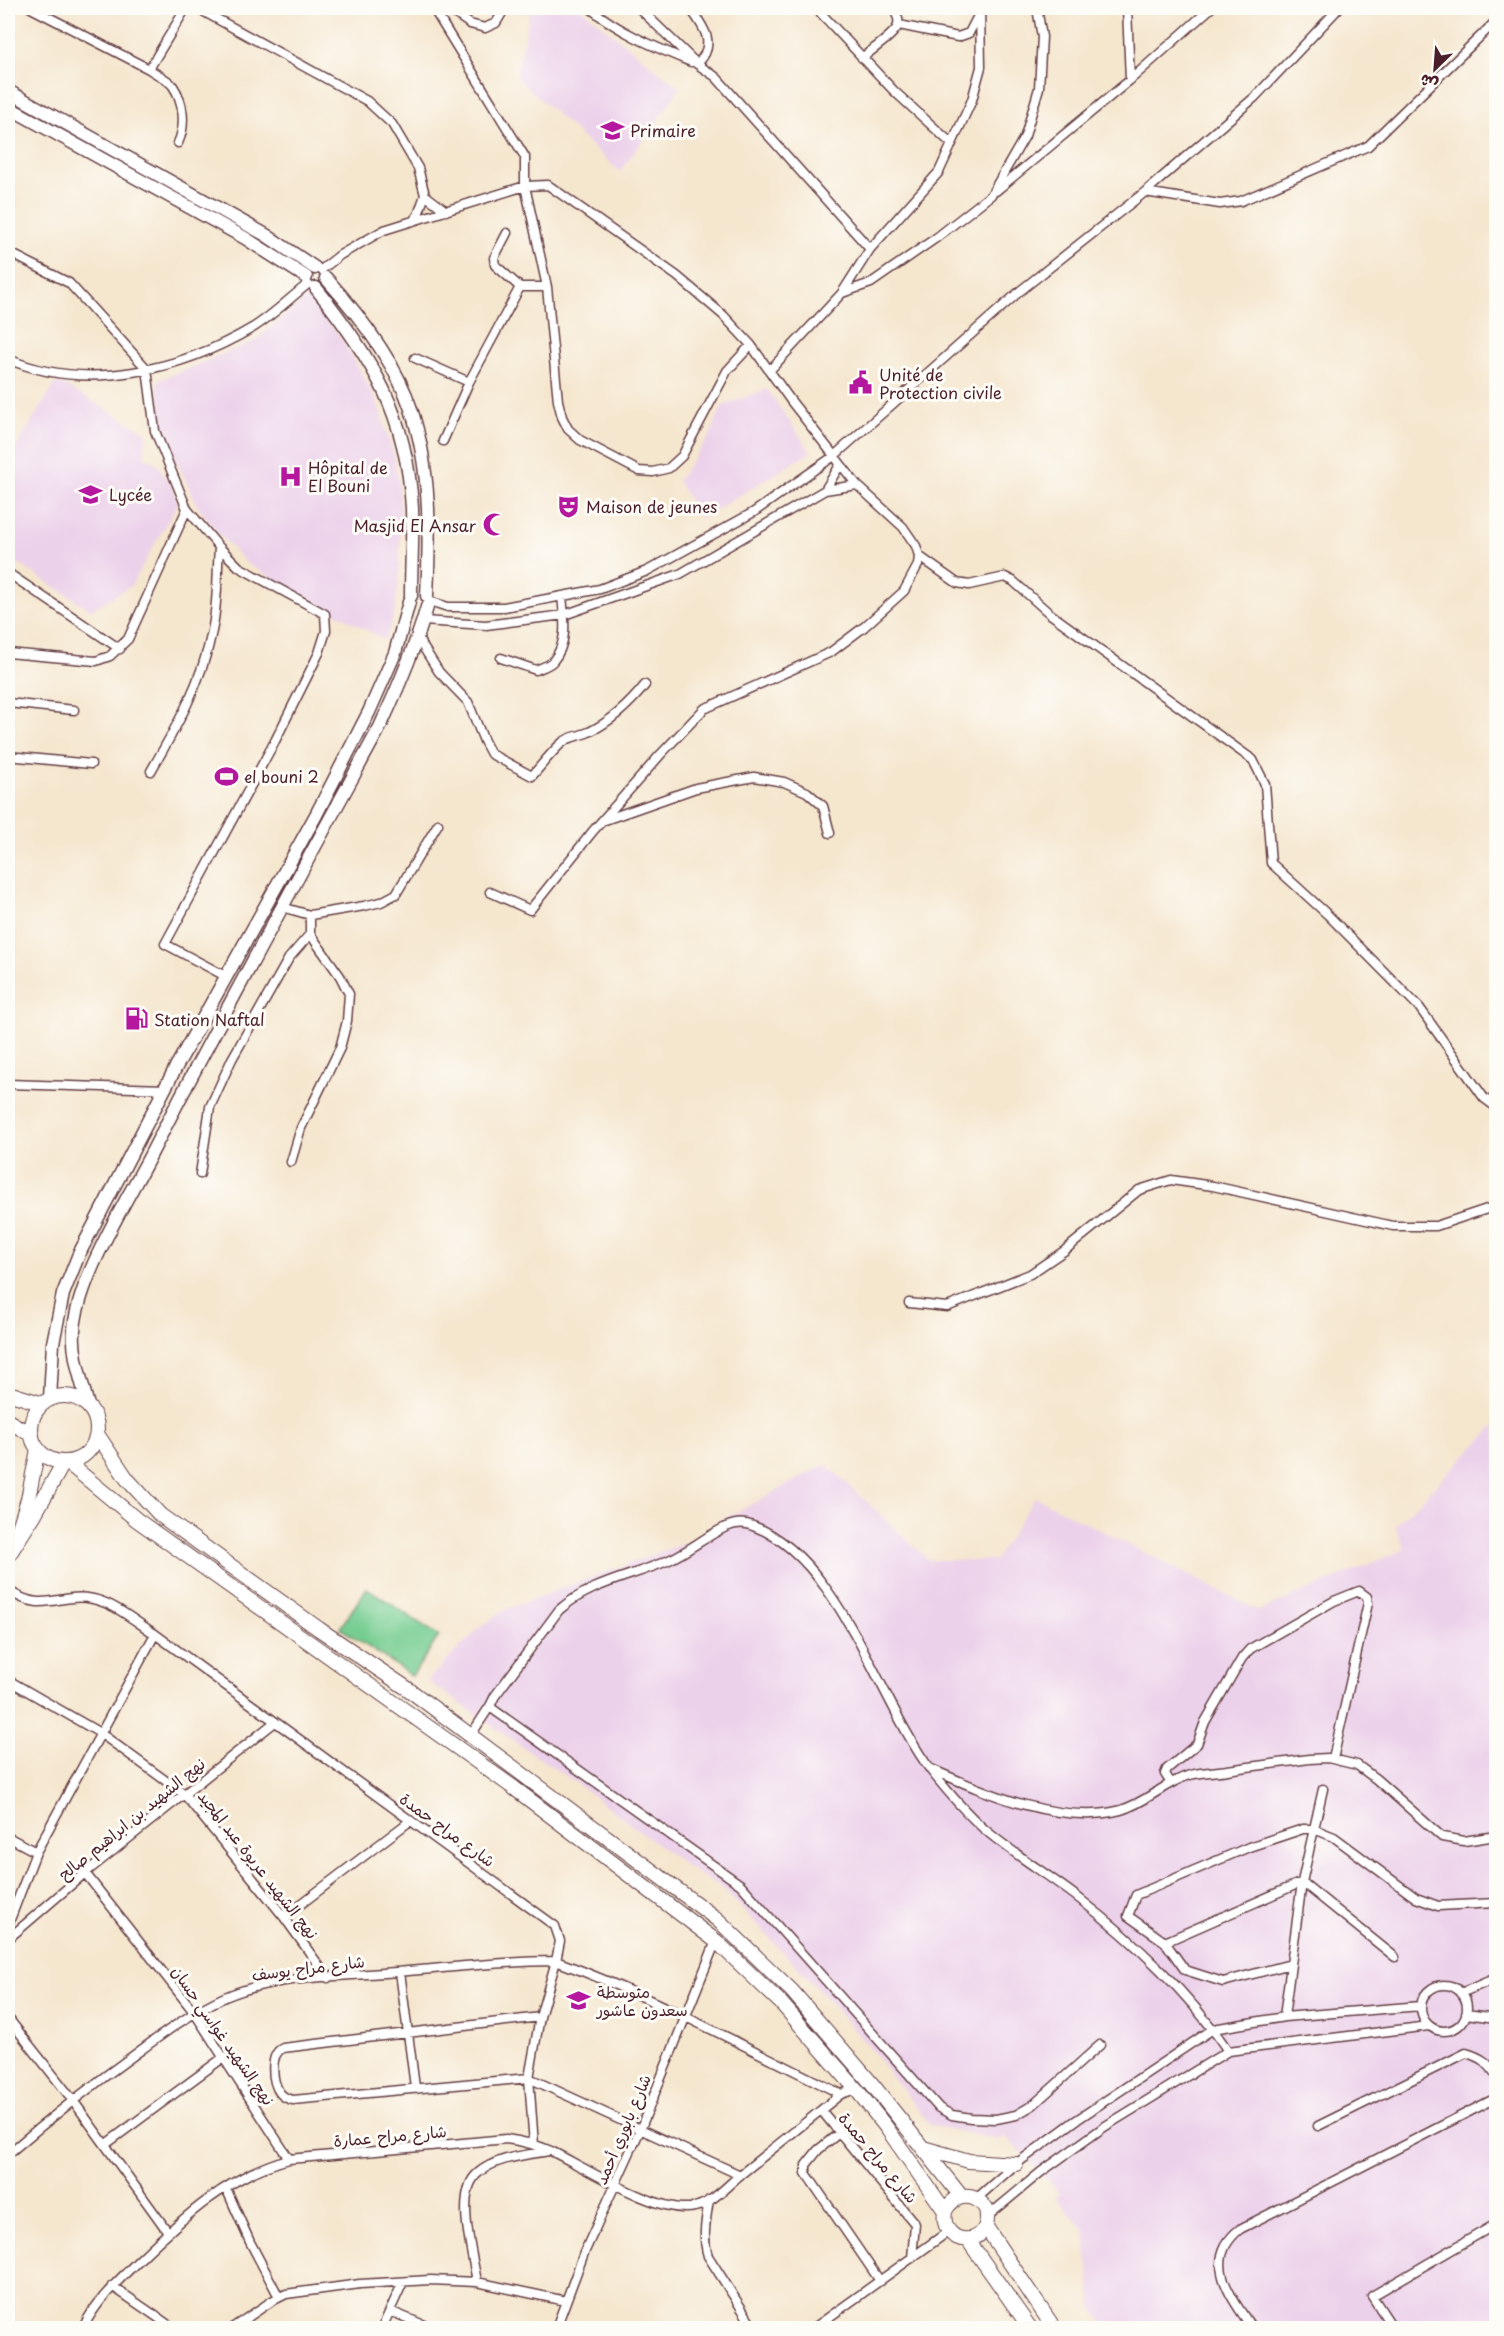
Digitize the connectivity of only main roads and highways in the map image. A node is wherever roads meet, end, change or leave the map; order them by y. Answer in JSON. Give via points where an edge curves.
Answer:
{"nodes":[{"id":1,"x":8,"y":91,"type":"edge"},
{"id":2,"x":8,"y":107,"type":"edge"},
{"id":3,"x":315,"y":278,"type":"junction"},
{"id":4,"x":410,"y":599,"type":"junction"},
{"id":5,"x":427,"y":601,"type":"junction"},
{"id":6,"x":8,"y":1393,"type":"edge"},
{"id":7,"x":46,"y":1401,"type":"junction"},
{"id":8,"x":88,"y":1406,"type":"junction"},
{"id":9,"x":8,"y":1421,"type":"edge"},
{"id":10,"x":97,"y":1434,"type":"junction"},
{"id":11,"x":32,"y":1435,"type":"junction"},
{"id":12,"x":38,"y":1449,"type":"junction"},
{"id":13,"x":66,"y":1462,"type":"junction"},
{"id":14,"x":10,"y":1551,"type":"edge"},
{"id":15,"x":923,"y":2148,"type":"junction"},
{"id":16,"x":1016,"y":2164,"type":"road end"},
{"id":17,"x":962,"y":2196,"type":"junction"},
{"id":18,"x":945,"y":2211,"type":"junction"},
{"id":19,"x":987,"y":2222,"type":"junction"},
{"id":20,"x":968,"y":2240,"type":"junction"},
{"id":21,"x":1029,"y":2328,"type":"edge"},
{"id":22,"x":1054,"y":2328,"type":"edge"}],
"edges":[{"from":1,"to":3,"type":"main road","via":[[266,235]]},
{"from":2,"to":3,"type":"main road"},
{"from":3,"to":4,"type":"main road","via":[[375,371],[400,434],[412,508]]},
{"from":3,"to":5,"type":"main road","via":[[358,316],[387,360],[411,408],[424,459],[428,503]]},
{"from":4,"to":5,"type":"main road","via":[[415,610],[422,610]]},
{"from":4,"to":7,"type":"main road","via":[[395,653],[369,712],[79,1254],[63,1294]]},
{"from":5,"to":8,"type":"main road","via":[[418,639],[380,727],[95,1261],[74,1329]]},
{"from":6,"to":7,"type":"main road"},
{"from":7,"to":8,"type":"main road","via":[[70,1396]]},
{"from":7,"to":11,"type":"main road","via":[[33,1418]]},
{"from":8,"to":10,"type":"main road","via":[[94,1414]]},
{"from":9,"to":11,"type":"main road"},
{"from":10,"to":13,"type":"main road","via":[[84,1456]]},
{"from":10,"to":15,"type":"main road","via":[[127,1479],[160,1515],[471,1735],[718,1920],[792,1991]]},
{"from":11,"to":12,"type":"main road"},
{"from":12,"to":13,"type":"main road","via":[[50,1458]]},
{"from":12,"to":14,"type":"main road","via":[[28,1498]]},
{"from":13,"to":14,"type":"main road"},
{"from":13,"to":18,"type":"main road","via":[[137,1520],[514,1788],[716,1941],[781,2003],[856,2089]]},
{"from":15,"to":16,"type":"main road","via":[[969,2161]]},
{"from":15,"to":17,"type":"main road"},
{"from":17,"to":18,"type":"main road","via":[[954,2199]]},
{"from":17,"to":19,"type":"main road","via":[[976,2199],[986,2209]]},
{"from":18,"to":20,"type":"main road","via":[[949,2231]]},
{"from":19,"to":20,"type":"main road","via":[[979,2236]]},
{"from":19,"to":22,"type":"main road"},
{"from":20,"to":21,"type":"main road"}]}
